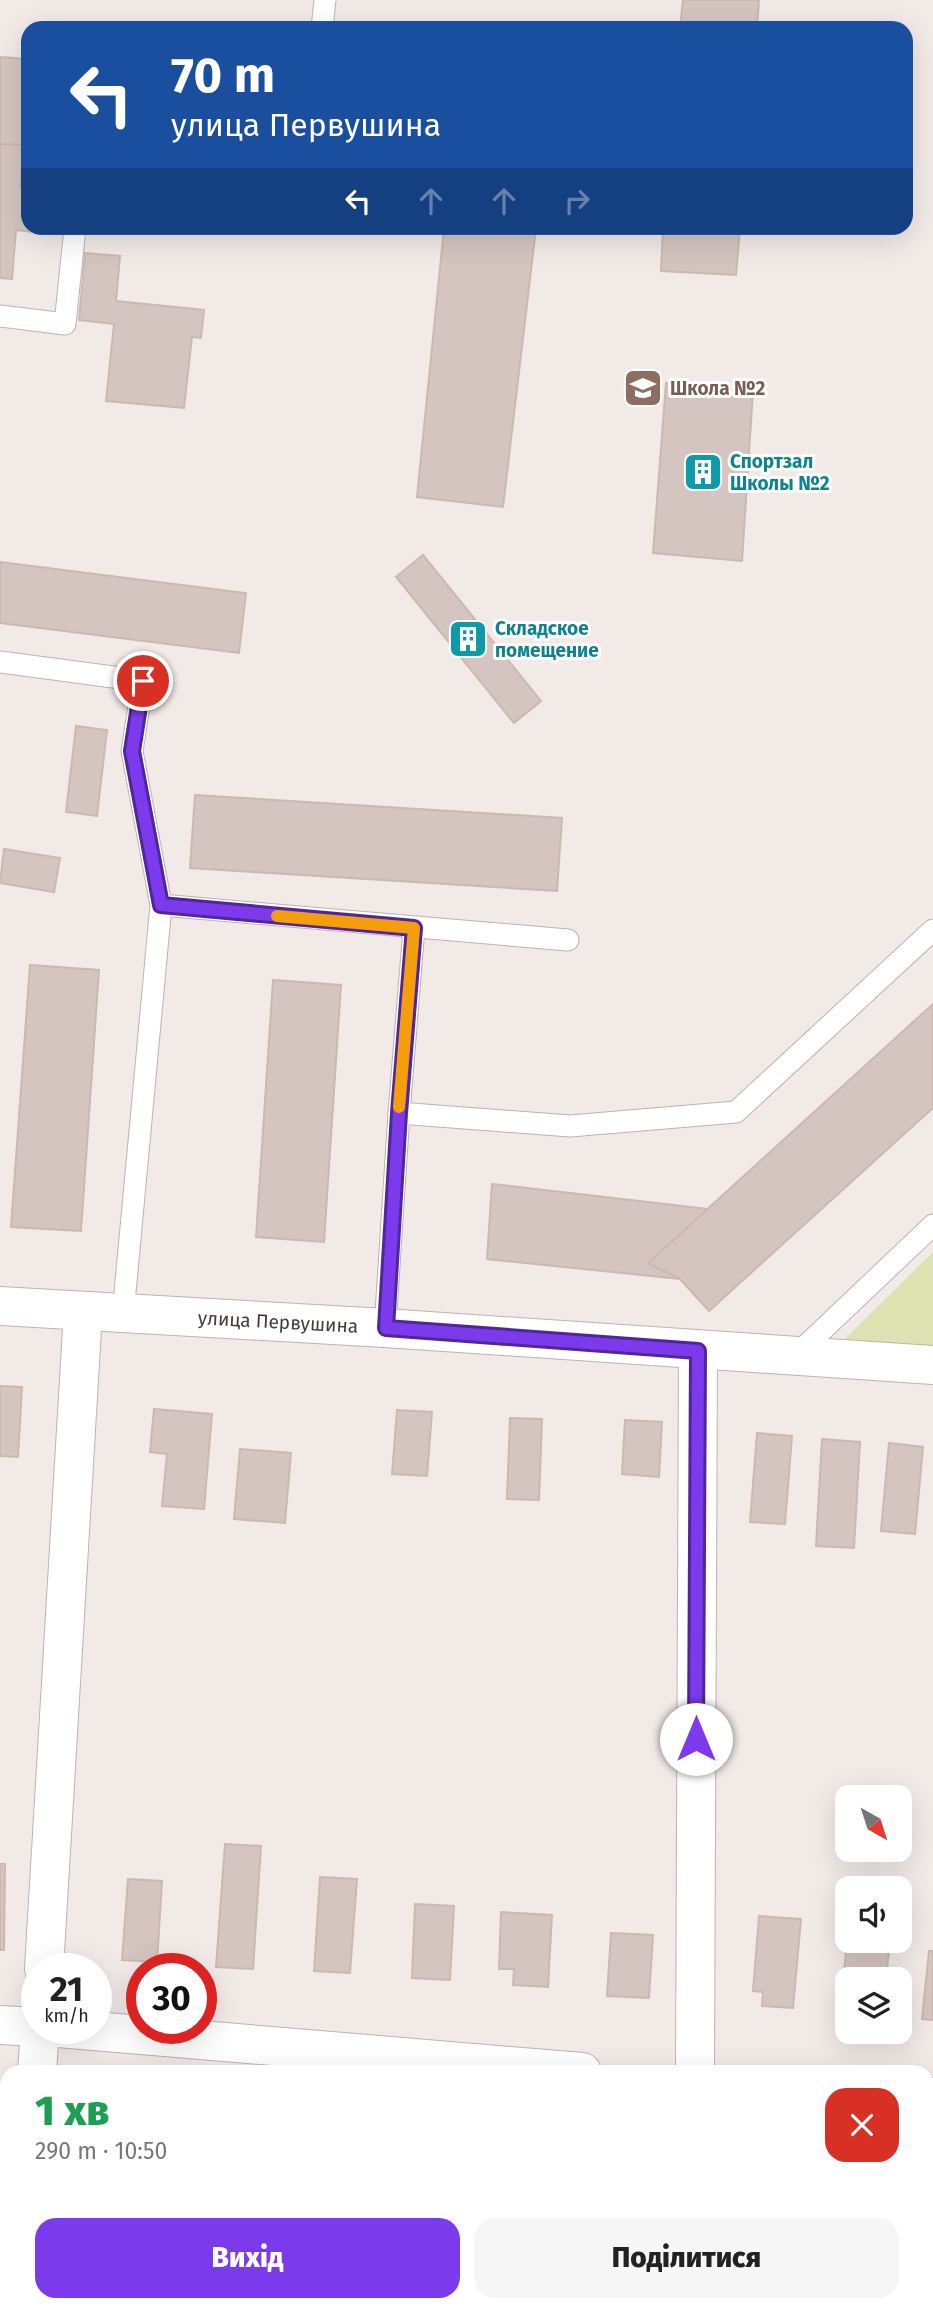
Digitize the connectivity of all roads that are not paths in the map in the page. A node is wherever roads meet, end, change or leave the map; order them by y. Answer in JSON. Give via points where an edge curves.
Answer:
{"nodes":[{"id":1,"x":325,"y":0,"type":"edge"},
{"id":2,"x":323,"y":21,"type":"edge"},
{"id":3,"x":74,"y":235,"type":"edge"},
{"id":4,"x":0,"y":316,"type":"edge"},
{"id":5,"x":0,"y":662,"type":"edge"},
{"id":6,"x":161,"y":905,"type":"junction"},
{"id":7,"x":414,"y":928,"type":"junction"},
{"id":8,"x":933,"y":930,"type":"edge"},
{"id":9,"x":568,"y":940,"type":"dead end"},
{"id":10,"x":399,"y":1113,"type":"junction"},
{"id":11,"x":933,"y":1225,"type":"edge"},
{"id":12,"x":0,"y":1306,"type":"edge"},
{"id":13,"x":83,"y":1312,"type":"junction"},
{"id":14,"x":122,"y":1314,"type":"junction"},
{"id":15,"x":386,"y":1328,"type":"junction"},
{"id":16,"x":698,"y":1351,"type":"junction"},
{"id":17,"x":795,"y":1356,"type":"junction"},
{"id":18,"x":933,"y":1365,"type":"edge"},
{"id":19,"x":45,"y":1953,"type":"edge"},
{"id":20,"x":0,"y":2025,"type":"edge"},
{"id":21,"x":21,"y":2027,"type":"edge"},
{"id":22,"x":112,"y":2033,"type":"edge"},
{"id":23,"x":38,"y":2044,"type":"edge"},
{"id":24,"x":37,"y":2065,"type":"edge"},
{"id":25,"x":499,"y":2065,"type":"edge"},
{"id":26,"x":695,"y":2065,"type":"edge"}],
"edges":[{"from":1,"to":2,"type":"lane"},
{"from":3,"to":4,"type":"lane","via":[[65,324]]},
{"from":5,"to":6,"type":"lane","via":[[143,681],[132,751]]},
{"from":6,"to":7,"type":"lane"},
{"from":6,"to":14,"type":"lane"},
{"from":7,"to":9,"type":"lane"},
{"from":7,"to":10,"type":"lane"},
{"from":8,"to":10,"type":"lane","via":[[736,1112],[570,1126]]},
{"from":10,"to":15,"type":"lane"},
{"from":11,"to":17,"type":"lane"},
{"from":12,"to":13,"type":"street","name":"улица Первушина"},
{"from":13,"to":14,"type":"street","name":"улица Первушина"},
{"from":13,"to":19,"type":"street"},
{"from":14,"to":15,"type":"street","name":"улица Первушина"},
{"from":15,"to":16,"type":"street","name":"улица Первушина"},
{"from":16,"to":17,"type":"street","name":"улица Первушина"},
{"from":16,"to":26,"type":"street"},
{"from":17,"to":18,"type":"street","name":"улица Первушина"},
{"from":20,"to":21,"type":"street"},
{"from":22,"to":25,"type":"street"},
{"from":23,"to":24,"type":"street"}]}
